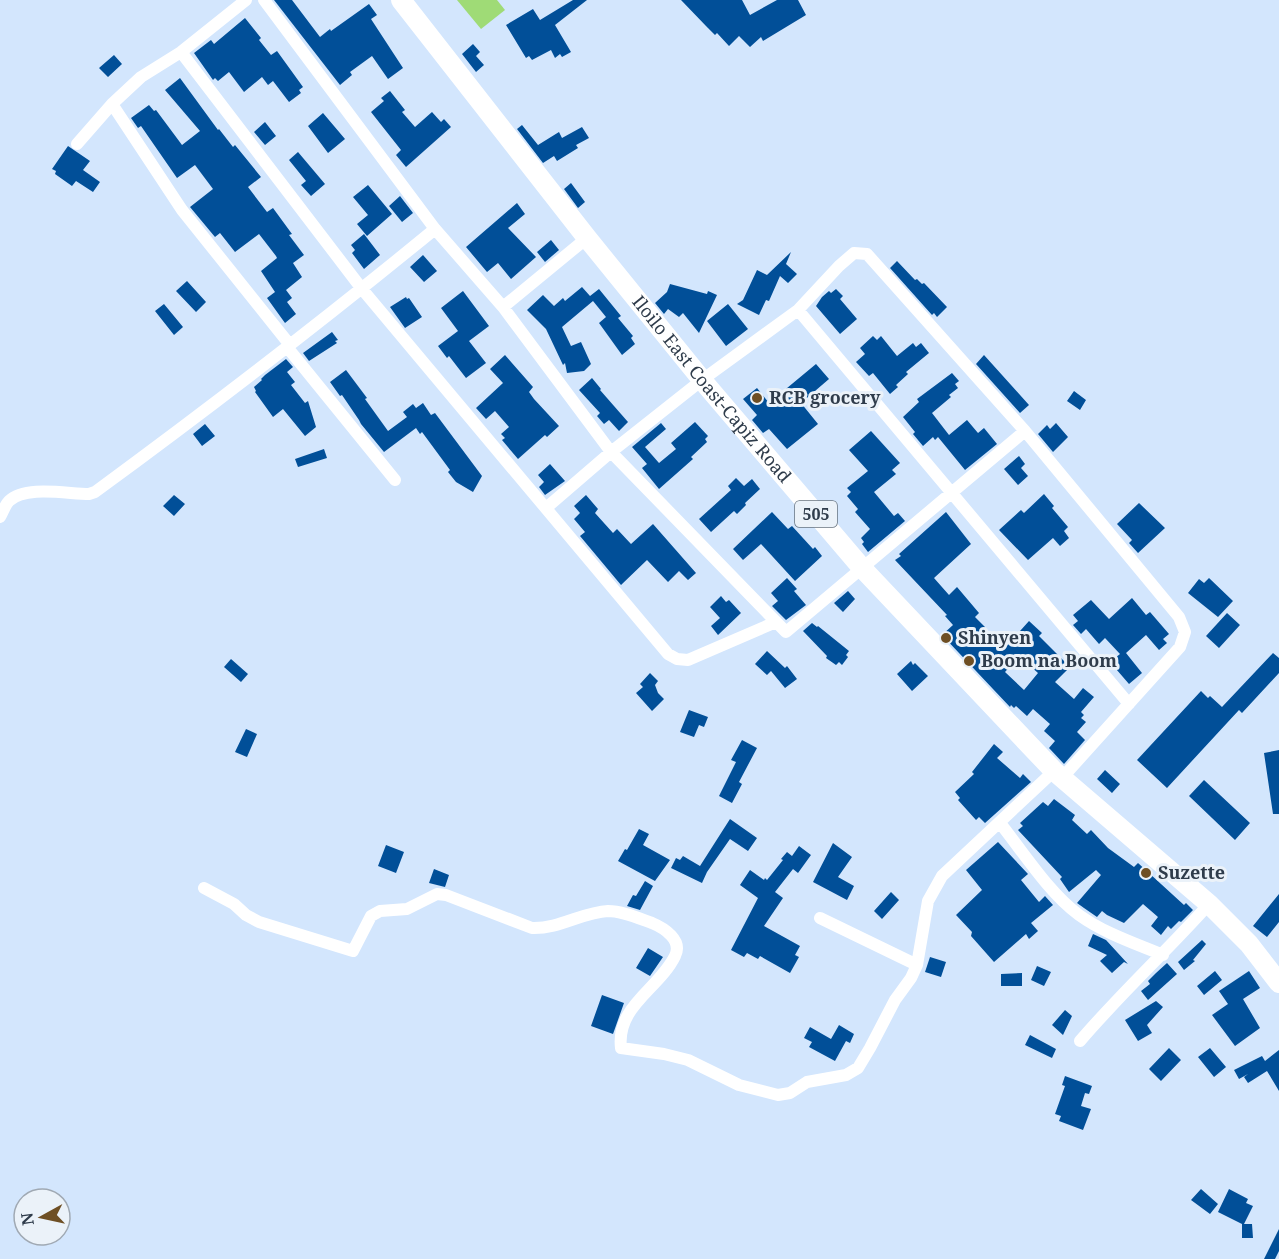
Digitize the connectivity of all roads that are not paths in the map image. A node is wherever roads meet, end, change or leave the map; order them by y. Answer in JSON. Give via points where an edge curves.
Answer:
{"nodes":[{"id":1,"x":246,"y":0,"type":"edge"},
{"id":2,"x":264,"y":0,"type":"edge"},
{"id":3,"x":401,"y":0,"type":"edge"},
{"id":4,"x":181,"y":52,"type":"junction"},
{"id":5,"x":112,"y":104,"type":"junction"},
{"id":6,"x":77,"y":144,"type":"dead end"},
{"id":7,"x":435,"y":229,"type":"junction"},
{"id":8,"x":587,"y":238,"type":"junction"},
{"id":9,"x":362,"y":289,"type":"junction"},
{"id":10,"x":503,"y":307,"type":"junction"},
{"id":11,"x":798,"y":310,"type":"junction"},
{"id":12,"x":289,"y":346,"type":"junction"},
{"id":13,"x":702,"y":380,"type":"junction"},
{"id":14,"x":1025,"y":431,"type":"junction"},
{"id":15,"x":611,"y":452,"type":"junction"},
{"id":16,"x":395,"y":480,"type":"dead end"},
{"id":17,"x":953,"y":494,"type":"junction"},
{"id":18,"x":546,"y":508,"type":"junction"},
{"id":19,"x":0,"y":517,"type":"edge"},
{"id":20,"x":862,"y":568,"type":"junction"},
{"id":21,"x":776,"y":622,"type":"junction"},
{"id":22,"x":1129,"y":704,"type":"junction"},
{"id":23,"x":1058,"y":774,"type":"junction"},
{"id":24,"x":1000,"y":823,"type":"junction"},
{"id":25,"x":204,"y":888,"type":"dead end"},
{"id":26,"x":1209,"y":904,"type":"junction"},
{"id":27,"x":820,"y":918,"type":"dead end"},
{"id":28,"x":1163,"y":955,"type":"junction"},
{"id":29,"x":916,"y":965,"type":"junction"},
{"id":30,"x":1279,"y":983,"type":"edge"},
{"id":31,"x":1080,"y":1041,"type":"dead end"}],
"edges":[{"from":1,"to":4,"type":"street"},
{"from":2,"to":7,"type":"street"},
{"from":3,"to":8,"type":"main road","name":"Iloilo East Coast-Capiz Road","number":"505"},
{"from":4,"to":5,"type":"street","via":[[141,77]]},
{"from":4,"to":9,"type":"street"},
{"from":5,"to":6,"type":"street"},
{"from":5,"to":12,"type":"street","via":[[182,210]]},
{"from":7,"to":9,"type":"street"},
{"from":7,"to":10,"type":"street"},
{"from":8,"to":10,"type":"street"},
{"from":8,"to":13,"type":"main road","name":"Iloilo East Coast-Capiz Road","number":"505"},
{"from":9,"to":12,"type":"street"},
{"from":9,"to":18,"type":"street"},
{"from":10,"to":15,"type":"street"},
{"from":11,"to":13,"type":"street"},
{"from":11,"to":14,"type":"street","via":[[854,253],[867,254]]},
{"from":11,"to":17,"type":"street"},
{"from":12,"to":16,"type":"street"},
{"from":12,"to":19,"type":"street","via":[[95,492],[17,495]]},
{"from":13,"to":15,"type":"street"},
{"from":13,"to":20,"type":"main road","name":"Iloilo East Coast-Capiz Road","number":"505"},
{"from":14,"to":17,"type":"street"},
{"from":14,"to":22,"type":"street","via":[[1179,617],[1185,632],[1180,647]]},
{"from":15,"to":18,"type":"street"},
{"from":15,"to":21,"type":"street"},
{"from":17,"to":20,"type":"street"},
{"from":17,"to":22,"type":"street"},
{"from":18,"to":21,"type":"street","via":[[668,654],[677,659],[688,660]]},
{"from":20,"to":21,"type":"street","via":[[786,632]]},
{"from":20,"to":23,"type":"main road","name":"Iloilo East Coast-Capiz Road","number":"505"},
{"from":22,"to":23,"type":"street"},
{"from":23,"to":24,"type":"street"},
{"from":23,"to":26,"type":"main road","name":"Iloilo East Coast-Capiz Road","number":"505"},
{"from":24,"to":28,"type":"street","via":[[1077,914],[1105,931]]},
{"from":24,"to":29,"type":"street","via":[[942,876],[928,902]]},
{"from":25,"to":29,"type":"street","via":[[252,919],[353,951],[371,916],[380,911],[407,909],[437,894],[532,928],[544,929],[607,911],[654,924],[668,931],[676,944],[675,956],[623,1024],[621,1048],[688,1060],[738,1085],[778,1095],[790,1093],[807,1082],[846,1075],[858,1068]]},
{"from":26,"to":28,"type":"street"},
{"from":26,"to":30,"type":"main road","name":"Iloilo East Coast-Capiz Road","number":"505","via":[[1250,944]]},
{"from":27,"to":29,"type":"street"},
{"from":28,"to":31,"type":"street"}]}
